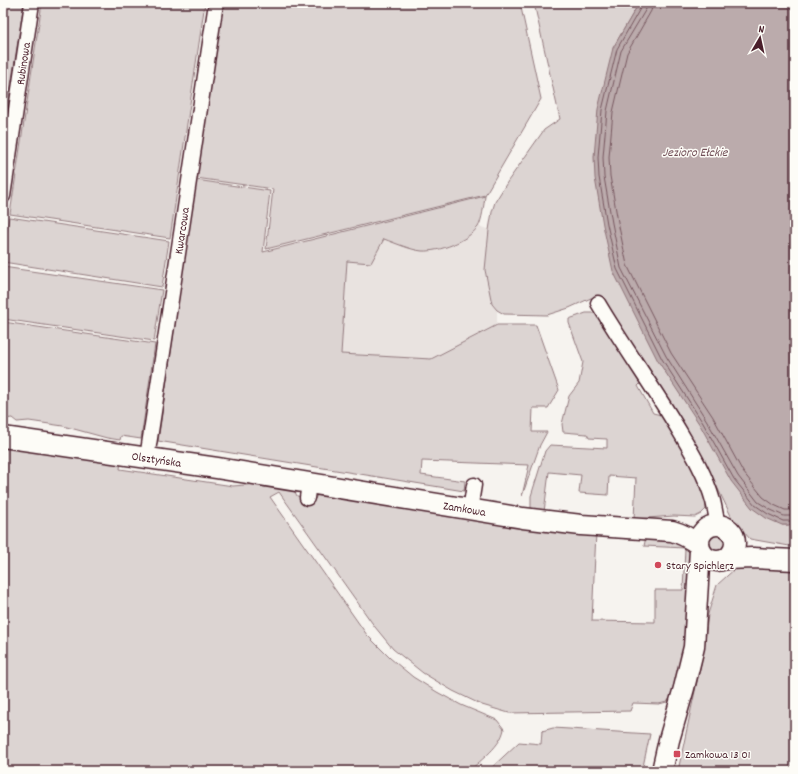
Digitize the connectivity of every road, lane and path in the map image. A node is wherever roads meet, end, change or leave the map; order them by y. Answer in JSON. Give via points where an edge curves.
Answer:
{"nodes":[{"id":1,"x":32,"y":3,"type":"edge"},
{"id":2,"x":216,"y":3,"type":"edge"},
{"id":3,"x":3,"y":196,"type":"edge"},
{"id":4,"x":598,"y":303,"type":"dead end"},
{"id":5,"x":3,"y":437,"type":"edge"},
{"id":6,"x":147,"y":458,"type":"junction"},
{"id":7,"x":474,"y":485,"type":"dead end"},
{"id":8,"x":308,"y":490,"type":"joint"},
{"id":9,"x":470,"y":510,"type":"junction"},
{"id":10,"x":713,"y":526,"type":"junction"},
{"id":11,"x":622,"y":528,"type":"junction"},
{"id":12,"x":735,"y":538,"type":"junction"},
{"id":13,"x":700,"y":548,"type":"junction"},
{"id":14,"x":795,"y":559,"type":"edge"},
{"id":15,"x":722,"y":560,"type":"junction"},
{"id":16,"x":696,"y":617,"type":"junction"},
{"id":17,"x":662,"y":771,"type":"edge"}],
"edges":[{"from":1,"to":3,"type":"street","name":"Rubinowa"},
{"from":2,"to":6,"type":"street","name":"Kwarcowa"},
{"from":4,"to":10,"type":"street","via":[[695,456],[713,501]]},
{"from":5,"to":6,"type":"street","name":"Olsztyńska"},
{"from":6,"to":8,"type":"street","name":"Olsztyńska"},
{"from":7,"to":9,"type":"street"},
{"from":8,"to":9,"type":"street","name":"Zamkowa"},
{"from":9,"to":11,"type":"street","name":"Zamkowa","via":[[553,522]]},
{"from":10,"to":11,"type":"street","name":"Zamkowa","via":[[673,523]]},
{"from":10,"to":12,"type":"street","via":[[727,527]]},
{"from":10,"to":13,"type":"street","via":[[699,538]]},
{"from":11,"to":13,"type":"street","name":"Zamkowa","via":[[672,532],[691,538]]},
{"from":12,"to":14,"type":"street","via":[[746,546]]},
{"from":12,"to":15,"type":"street","via":[[733,552]]},
{"from":13,"to":15,"type":"street","via":[[708,559]]},
{"from":13,"to":16,"type":"street"},
{"from":14,"to":15,"type":"street"},
{"from":15,"to":16,"type":"street","via":[[707,580]]},
{"from":16,"to":17,"type":"street","via":[[691,662]]}]}
